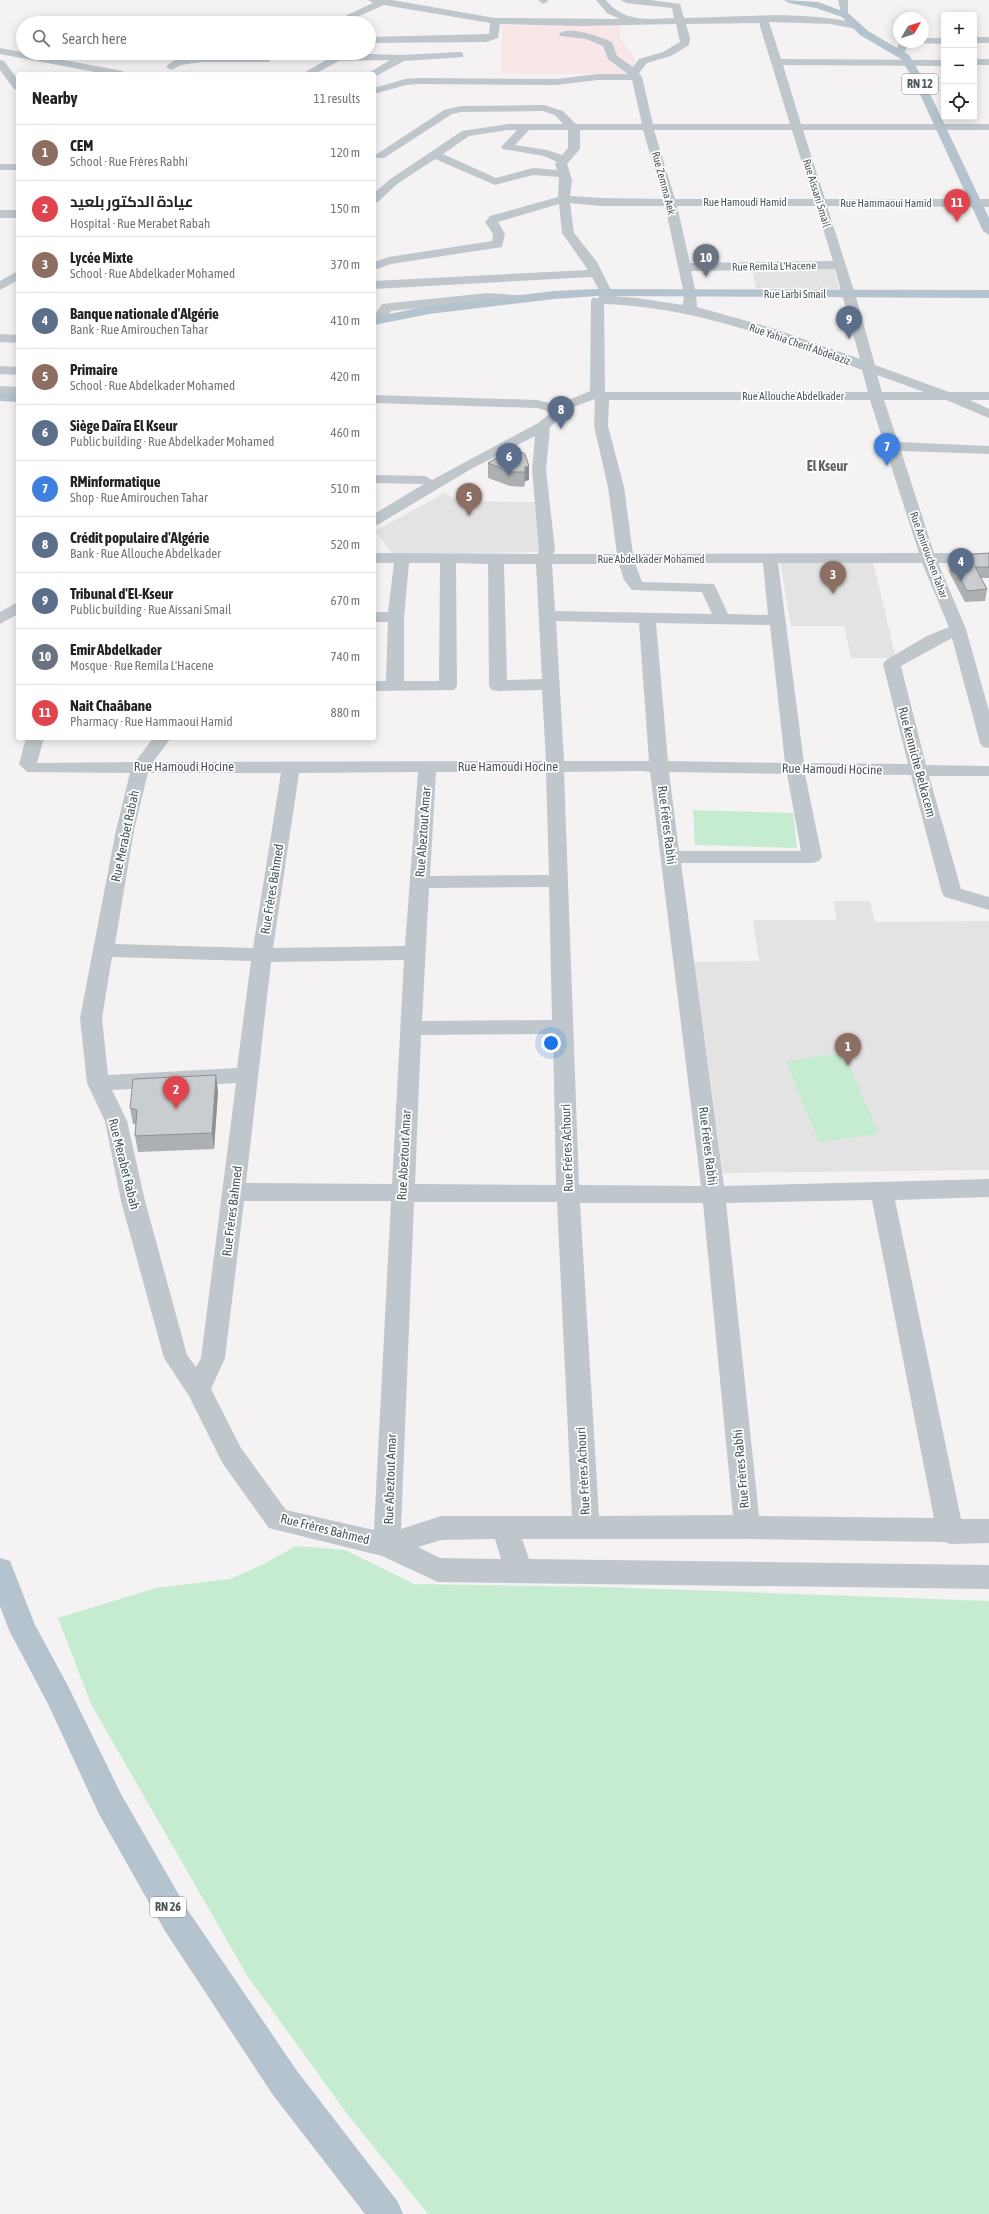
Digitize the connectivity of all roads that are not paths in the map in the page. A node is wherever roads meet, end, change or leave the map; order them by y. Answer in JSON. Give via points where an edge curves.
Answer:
{"nodes":[{"id":1,"x":373,"y":0,"type":"edge"},
{"id":2,"x":601,"y":0,"type":"edge"},
{"id":3,"x":626,"y":0,"type":"edge"},
{"id":4,"x":789,"y":0,"type":"edge"},
{"id":5,"x":844,"y":0,"type":"edge"},
{"id":6,"x":386,"y":1,"type":"edge"},
{"id":7,"x":844,"y":15,"type":"junction"},
{"id":8,"x":351,"y":16,"type":"edge"},
{"id":9,"x":763,"y":19,"type":"junction"},
{"id":10,"x":678,"y":20,"type":"junction"},
{"id":11,"x":495,"y":21,"type":"junction"},
{"id":12,"x":632,"y":21,"type":"junction"},
{"id":13,"x":856,"y":26,"type":"junction"},
{"id":14,"x":553,"y":35,"type":"dead end"},
{"id":15,"x":376,"y":40,"type":"edge"},
{"id":16,"x":977,"y":40,"type":"edge"},
{"id":17,"x":989,"y":40,"type":"edge"},
{"id":18,"x":929,"y":41,"type":"edge"},
{"id":19,"x":941,"y":41,"type":"edge"},
{"id":20,"x":901,"y":48,"type":"edge"},
{"id":21,"x":0,"y":52,"type":"edge"},
{"id":22,"x":899,"y":53,"type":"junction"},
{"id":23,"x":16,"y":55,"type":"edge"},
{"id":24,"x":376,"y":56,"type":"edge"},
{"id":25,"x":459,"y":56,"type":"dead end"},
{"id":26,"x":402,"y":58,"type":"junction"},
{"id":27,"x":44,"y":60,"type":"edge"},
{"id":28,"x":167,"y":60,"type":"edge"},
{"id":29,"x":189,"y":60,"type":"edge"},
{"id":30,"x":267,"y":60,"type":"edge"},
{"id":31,"x":333,"y":60,"type":"edge"},
{"id":32,"x":777,"y":62,"type":"junction"},
{"id":33,"x":977,"y":62,"type":"edge"},
{"id":34,"x":989,"y":62,"type":"edge"},
{"id":35,"x":0,"y":63,"type":"edge"},
{"id":36,"x":908,"y":63,"type":"junction"},
{"id":37,"x":941,"y":63,"type":"edge"},
{"id":38,"x":173,"y":65,"type":"junction"},
{"id":39,"x":210,"y":69,"type":"dead end"},
{"id":40,"x":254,"y":70,"type":"dead end"},
{"id":41,"x":111,"y":72,"type":"edge"},
{"id":42,"x":178,"y":72,"type":"edge"},
{"id":43,"x":311,"y":72,"type":"edge"},
{"id":44,"x":376,"y":72,"type":"edge"},
{"id":45,"x":636,"y":75,"type":"junction"},
{"id":46,"x":16,"y":85,"type":"edge"},
{"id":47,"x":16,"y":88,"type":"edge"},
{"id":48,"x":6,"y":90,"type":"dead end"},
{"id":49,"x":376,"y":90,"type":"edge"},
{"id":50,"x":797,"y":126,"type":"junction"},
{"id":51,"x":526,"y":127,"type":"junction"},
{"id":52,"x":939,"y":127,"type":"junction"},
{"id":53,"x":989,"y":127,"type":"edge"},
{"id":54,"x":574,"y":128,"type":"junction"},
{"id":55,"x":648,"y":128,"type":"junction"},
{"id":56,"x":434,"y":154,"type":"junction"},
{"id":57,"x":377,"y":156,"type":"edge"},
{"id":58,"x":563,"y":160,"type":"junction"},
{"id":59,"x":419,"y":164,"type":"junction"},
{"id":60,"x":0,"y":166,"type":"edge"},
{"id":61,"x":16,"y":167,"type":"edge"},
{"id":62,"x":564,"y":174,"type":"junction"},
{"id":63,"x":376,"y":181,"type":"edge"},
{"id":64,"x":393,"y":182,"type":"junction"},
{"id":65,"x":376,"y":197,"type":"edge"},
{"id":66,"x":564,"y":199,"type":"junction"},
{"id":67,"x":670,"y":201,"type":"junction"},
{"id":68,"x":820,"y":202,"type":"junction"},
{"id":69,"x":975,"y":203,"type":"junction"},
{"id":70,"x":989,"y":203,"type":"edge"},
{"id":71,"x":0,"y":214,"type":"edge"},
{"id":72,"x":16,"y":214,"type":"edge"},
{"id":73,"x":989,"y":231,"type":"edge"},
{"id":74,"x":376,"y":265,"type":"edge"},
{"id":75,"x":840,"y":265,"type":"junction"},
{"id":76,"x":684,"y":267,"type":"junction"},
{"id":77,"x":595,"y":273,"type":"junction"},
{"id":78,"x":16,"y":276,"type":"edge"},
{"id":79,"x":376,"y":285,"type":"edge"},
{"id":80,"x":0,"y":286,"type":"edge"},
{"id":81,"x":690,"y":294,"type":"junction"},
{"id":82,"x":849,"y":294,"type":"junction"},
{"id":83,"x":989,"y":294,"type":"edge"},
{"id":84,"x":600,"y":297,"type":"junction"},
{"id":85,"x":690,"y":310,"type":"junction"},
{"id":86,"x":376,"y":323,"type":"edge"},
{"id":87,"x":376,"y":323,"type":"edge"},
{"id":88,"x":1,"y":339,"type":"edge"},
{"id":89,"x":16,"y":339,"type":"edge"},
{"id":90,"x":868,"y":368,"type":"junction"},
{"id":91,"x":0,"y":370,"type":"edge"},
{"id":92,"x":16,"y":371,"type":"edge"},
{"id":93,"x":0,"y":390,"type":"edge"},
{"id":94,"x":16,"y":391,"type":"edge"},
{"id":95,"x":599,"y":395,"type":"junction"},
{"id":96,"x":876,"y":396,"type":"junction"},
{"id":97,"x":949,"y":396,"type":"junction"},
{"id":98,"x":989,"y":396,"type":"edge"},
{"id":99,"x":0,"y":397,"type":"edge"},
{"id":100,"x":16,"y":398,"type":"edge"},
{"id":101,"x":376,"y":399,"type":"edge"},
{"id":102,"x":0,"y":403,"type":"edge"},
{"id":103,"x":16,"y":404,"type":"edge"},
{"id":104,"x":559,"y":408,"type":"junction"},
{"id":105,"x":989,"y":414,"type":"edge"},
{"id":106,"x":543,"y":426,"type":"junction"},
{"id":107,"x":892,"y":446,"type":"junction"},
{"id":108,"x":989,"y":450,"type":"edge"},
{"id":109,"x":376,"y":479,"type":"edge"},
{"id":110,"x":425,"y":480,"type":"junction"},
{"id":111,"x":376,"y":509,"type":"edge"},
{"id":112,"x":376,"y":520,"type":"edge"},
{"id":113,"x":376,"y":558,"type":"edge"},
{"id":114,"x":402,"y":558,"type":"junction"},
{"id":115,"x":448,"y":558,"type":"junction"},
{"id":116,"x":544,"y":558,"type":"junction"},
{"id":117,"x":928,"y":558,"type":"junction"},
{"id":118,"x":989,"y":558,"type":"edge"},
{"id":119,"x":496,"y":559,"type":"junction"},
{"id":120,"x":626,"y":559,"type":"junction"},
{"id":121,"x":770,"y":559,"type":"junction"},
{"id":122,"x":16,"y":597,"type":"edge"},
{"id":123,"x":0,"y":607,"type":"edge"},
{"id":124,"x":16,"y":608,"type":"edge"},
{"id":125,"x":547,"y":616,"type":"junction"},
{"id":126,"x":376,"y":617,"type":"edge"},
{"id":127,"x":396,"y":617,"type":"junction"},
{"id":128,"x":0,"y":618,"type":"edge"},
{"id":129,"x":647,"y":618,"type":"junction"},
{"id":130,"x":722,"y":619,"type":"junction"},
{"id":131,"x":777,"y":620,"type":"junction"},
{"id":132,"x":958,"y":629,"type":"junction"},
{"id":133,"x":551,"y":684,"type":"junction"},
{"id":134,"x":376,"y":686,"type":"edge"},
{"id":135,"x":395,"y":686,"type":"junction"},
{"id":136,"x":983,"y":698,"type":"edge"},
{"id":137,"x":34,"y":740,"type":"edge"},
{"id":138,"x":160,"y":740,"type":"edge"},
{"id":139,"x":989,"y":743,"type":"edge"},
{"id":140,"x":141,"y":766,"type":"junction"},
{"id":141,"x":291,"y":766,"type":"junction"},
{"id":142,"x":555,"y":766,"type":"junction"},
{"id":143,"x":427,"y":767,"type":"junction"},
{"id":144,"x":659,"y":767,"type":"junction"},
{"id":145,"x":795,"y":767,"type":"junction"},
{"id":146,"x":920,"y":771,"type":"junction"},
{"id":147,"x":989,"y":772,"type":"edge"},
{"id":148,"x":671,"y":857,"type":"junction"},
{"id":149,"x":558,"y":881,"type":"junction"},
{"id":150,"x":419,"y":882,"type":"junction"},
{"id":151,"x":989,"y":904,"type":"edge"},
{"id":152,"x":104,"y":950,"type":"junction"},
{"id":153,"x":415,"y":953,"type":"junction"},
{"id":154,"x":262,"y":955,"type":"junction"},
{"id":155,"x":563,"y":1027,"type":"junction"},
{"id":156,"x":411,"y":1028,"type":"junction"},
{"id":157,"x":248,"y":1075,"type":"junction"},
{"id":158,"x":98,"y":1083,"type":"junction"},
{"id":159,"x":989,"y":1188,"type":"edge"},
{"id":160,"x":234,"y":1192,"type":"junction"},
{"id":161,"x":882,"y":1192,"type":"junction"},
{"id":162,"x":404,"y":1193,"type":"junction"},
{"id":163,"x":569,"y":1194,"type":"junction"},
{"id":164,"x":714,"y":1195,"type":"junction"},
{"id":165,"x":198,"y":1389,"type":"junction"},
{"id":166,"x":747,"y":1527,"type":"junction"},
{"id":167,"x":504,"y":1528,"type":"junction"},
{"id":168,"x":586,"y":1529,"type":"junction"},
{"id":169,"x":989,"y":1531,"type":"edge"},
{"id":170,"x":950,"y":1532,"type":"junction"},
{"id":171,"x":388,"y":1545,"type":"junction"},
{"id":172,"x":0,"y":1570,"type":"edge"},
{"id":173,"x":519,"y":1571,"type":"junction"},
{"id":174,"x":989,"y":1577,"type":"edge"},
{"id":175,"x":386,"y":2214,"type":"edge"}],
"edges":[{"from":1,"to":6,"type":"street"},
{"from":2,"to":12,"type":"street","via":[[610,11]]},
{"from":3,"to":10,"type":"street","via":[[677,6]]},
{"from":4,"to":7,"type":"main road","number":"RN 12","via":[[818,5]]},
{"from":5,"to":7,"type":"street"},
{"from":6,"to":8,"type":"street"},
{"from":6,"to":11,"type":"street"},
{"from":7,"to":13,"type":"main road","number":"RN 12"},
{"from":9,"to":10,"type":"street"},
{"from":9,"to":13,"type":"street","via":[[831,21]]},
{"from":9,"to":32,"type":"street","name":"Rue Aissani Smail"},
{"from":10,"to":12,"type":"street"},
{"from":10,"to":45,"type":"street","via":[[685,43],[667,54],[643,61]]},
{"from":11,"to":12,"type":"street"},
{"from":11,"to":15,"type":"street","via":[[494,36],[486,39]]},
{"from":13,"to":22,"type":"main road","number":"RN 12"},
{"from":14,"to":45,"type":"street","via":[[576,34],[593,37],[608,44],[612,57]]},
{"from":16,"to":17,"type":"street"},
{"from":18,"to":19,"type":"street"},
{"from":20,"to":22,"type":"street"},
{"from":21,"to":23,"type":"street"},
{"from":22,"to":36,"type":"main road","number":"RN 12"},
{"from":24,"to":26,"type":"street"},
{"from":25,"to":26,"type":"street"},
{"from":26,"to":44,"type":"street"},
{"from":27,"to":41,"type":"street"},
{"from":28,"to":38,"type":"street"},
{"from":29,"to":38,"type":"street"},
{"from":30,"to":40,"type":"street"},
{"from":31,"to":43,"type":"street"},
{"from":32,"to":36,"type":"street"},
{"from":32,"to":50,"type":"street","name":"Rue Aissani Smail"},
{"from":33,"to":34,"type":"street"},
{"from":35,"to":46,"type":"street"},
{"from":36,"to":37,"type":"street"},
{"from":36,"to":52,"type":"main road","number":"RN 12"},
{"from":38,"to":39,"type":"street"},
{"from":38,"to":42,"type":"street"},
{"from":45,"to":49,"type":"street","via":[[598,76],[556,82],[422,80]]},
{"from":45,"to":55,"type":"street","name":"Rue Zemma Aek"},
{"from":47,"to":48,"type":"street"},
{"from":50,"to":52,"type":"street"},
{"from":50,"to":55,"type":"street"},
{"from":50,"to":68,"type":"street","name":"Rue Aissani Smail"},
{"from":51,"to":54,"type":"street"},
{"from":51,"to":56,"type":"street","via":[[466,134]]},
{"from":51,"to":58,"type":"street","via":[[507,147],[547,153]]},
{"from":52,"to":53,"type":"street"},
{"from":52,"to":69,"type":"main road","number":"RN 12"},
{"from":54,"to":55,"type":"street"},
{"from":54,"to":57,"type":"street","via":[[552,109],[461,109],[441,115]]},
{"from":54,"to":58,"type":"street","via":[[574,149]]},
{"from":55,"to":67,"type":"street","name":"Rue Zemma Aek"},
{"from":56,"to":59,"type":"street"},
{"from":56,"to":62,"type":"street","via":[[496,182],[533,171]]},
{"from":57,"to":59,"type":"street"},
{"from":58,"to":62,"type":"street","via":[[561,164]]},
{"from":59,"to":64,"type":"street"},
{"from":60,"to":61,"type":"street"},
{"from":62,"to":66,"type":"street"},
{"from":63,"to":64,"type":"street"},
{"from":64,"to":65,"type":"street"},
{"from":66,"to":67,"type":"street","name":"Rue Hamoudi Hamid","via":[[601,202]]},
{"from":66,"to":74,"type":"street","via":[[494,219],[490,222],[499,234],[498,244],[389,261]]},
{"from":66,"to":77,"type":"street","via":[[568,233],[591,262]]},
{"from":67,"to":68,"type":"street","name":"Rue Hamoudi Hamid"},
{"from":67,"to":76,"type":"street","name":"Rue Zemma Aek"},
{"from":68,"to":69,"type":"street","name":"Rue Hammaoui Hamid"},
{"from":68,"to":75,"type":"street","name":"Rue Aissani Smail"},
{"from":69,"to":70,"type":"street","name":"Rue Hammaoui Hamid"},
{"from":69,"to":73,"type":"main road","number":"RN 12"},
{"from":71,"to":72,"type":"street"},
{"from":75,"to":76,"type":"street","name":"Rue Remila L'Hacene"},
{"from":75,"to":82,"type":"street","name":"Rue Aissani Smail"},
{"from":76,"to":81,"type":"street","name":"Rue Zemma Aek"},
{"from":77,"to":79,"type":"street"},
{"from":77,"to":84,"type":"street","via":[[603,283]]},
{"from":78,"to":80,"type":"street"},
{"from":81,"to":82,"type":"main road","name":"Rue Larbi Smail"},
{"from":81,"to":84,"type":"main road","name":"Rue Larbi Smail"},
{"from":81,"to":85,"type":"street","name":"Rue Zemma Aek"},
{"from":82,"to":83,"type":"main road","name":"Rue Larbi Smail"},
{"from":82,"to":90,"type":"street","name":"Rue Aissani Smail"},
{"from":84,"to":85,"type":"street","name":"Rue Yahia Cherif Abdelaziz","via":[[640,300]]},
{"from":84,"to":86,"type":"main road","via":[[517,299],[398,315]]},
{"from":84,"to":87,"type":"main road","via":[[434,314]]},
{"from":84,"to":95,"type":"street"},
{"from":85,"to":90,"type":"street","name":"Rue Yahia Cherif Abdelaziz","via":[[736,322]]},
{"from":88,"to":89,"type":"street"},
{"from":90,"to":96,"type":"street","name":"Rue Amirouchen Tahar"},
{"from":90,"to":97,"type":"street","name":"Rue Yahia Cherif Abdelaziz"},
{"from":91,"to":92,"type":"street"},
{"from":93,"to":94,"type":"street"},
{"from":95,"to":96,"type":"street","name":"Rue Allouche Abdelkader"},
{"from":95,"to":104,"type":"street"},
{"from":95,"to":120,"type":"street","via":[[601,426],[616,487]]},
{"from":96,"to":97,"type":"street","name":"Rue Allouche Abdelkader"},
{"from":96,"to":107,"type":"street","name":"Rue Amirouchen Tahar"},
{"from":97,"to":98,"type":"street","name":"Rue Allouche Abdelkader"},
{"from":97,"to":105,"type":"street","name":"Rue Yahia Cherif Abdelaziz"},
{"from":99,"to":100,"type":"main road"},
{"from":101,"to":104,"type":"street","via":[[537,404]]},
{"from":102,"to":103,"type":"main road"},
{"from":104,"to":106,"type":"street"},
{"from":104,"to":110,"type":"street"},
{"from":106,"to":112,"type":"street","via":[[466,466]]},
{"from":106,"to":116,"type":"street","name":"Rue Frères Achouri","via":[[539,470],[547,550]]},
{"from":107,"to":108,"type":"street"},
{"from":107,"to":117,"type":"street","name":"Rue Amirouchen Tahar"},
{"from":109,"to":110,"type":"street"},
{"from":110,"to":111,"type":"street"},
{"from":113,"to":114,"type":"street","name":"Rue Abdelkader Mohamed"},
{"from":114,"to":115,"type":"street","name":"Rue Abdelkader Mohamed"},
{"from":114,"to":127,"type":"street"},
{"from":115,"to":119,"type":"street","name":"Rue Abdelkader Mohamed"},
{"from":115,"to":135,"type":"street","via":[[448,686]]},
{"from":116,"to":119,"type":"street","name":"Rue Abdelkader Mohamed"},
{"from":116,"to":120,"type":"street","name":"Rue Abdelkader Mohamed"},
{"from":116,"to":125,"type":"street","name":"Rue Frères Achouri"},
{"from":117,"to":118,"type":"street","name":"Rue Abdelkader Mohamed"},
{"from":117,"to":121,"type":"street","name":"Rue Abdelkader Mohamed"},
{"from":117,"to":132,"type":"street","name":"Rue Amirouchen Tahar"},
{"from":119,"to":133,"type":"street","via":[[498,686]]},
{"from":120,"to":121,"type":"street","name":"Rue Abdelkader Mohamed"},
{"from":120,"to":130,"type":"street","via":[[632,580],[638,587],[708,587]]},
{"from":121,"to":131,"type":"street"},
{"from":122,"to":123,"type":"street"},
{"from":124,"to":128,"type":"street"},
{"from":125,"to":129,"type":"street"},
{"from":125,"to":133,"type":"street","name":"Rue Frères Achouri"},
{"from":126,"to":127,"type":"street"},
{"from":127,"to":135,"type":"street"},
{"from":129,"to":130,"type":"street"},
{"from":129,"to":144,"type":"street","name":"Rue Frères Rabhi"},
{"from":130,"to":131,"type":"street"},
{"from":131,"to":145,"type":"street"},
{"from":132,"to":136,"type":"street","name":"Rue Amirouchen Tahar"},
{"from":132,"to":146,"type":"street","name":"Rue kenniche Belkacem","via":[[892,664]]},
{"from":133,"to":142,"type":"street","name":"Rue Frères Achouri"},
{"from":134,"to":135,"type":"street"},
{"from":136,"to":139,"type":"street","name":"Rue Amirouchen Tahar"},
{"from":137,"to":140,"type":"street","name":"Rue Hamoudi Hocine","via":[[28,764],[33,768]]},
{"from":138,"to":140,"type":"street"},
{"from":140,"to":141,"type":"street","name":"Rue Hamoudi Hocine"},
{"from":140,"to":152,"type":"street","name":"Rue Merabet Rabah","via":[[125,830]]},
{"from":141,"to":143,"type":"street","name":"Rue Hamoudi Hocine"},
{"from":141,"to":154,"type":"street","name":"Rue Frères Bahmed"},
{"from":142,"to":143,"type":"street","name":"Rue Hamoudi Hocine"},
{"from":142,"to":144,"type":"street","name":"Rue Hamoudi Hocine"},
{"from":142,"to":149,"type":"street","name":"Rue Frères Achouri"},
{"from":143,"to":150,"type":"street","name":"Rue Abeztout Amar"},
{"from":144,"to":145,"type":"street","name":"Rue Hamoudi Hocine"},
{"from":144,"to":148,"type":"street","name":"Rue Frères Rabhi"},
{"from":145,"to":146,"type":"street","name":"Rue Hamoudi Hocine"},
{"from":145,"to":148,"type":"street","via":[[812,857]]},
{"from":146,"to":147,"type":"street","name":"Rue Hamoudi Hocine"},
{"from":146,"to":151,"type":"street","name":"Rue kenniche Belkacem","via":[[952,893]]},
{"from":148,"to":164,"type":"street","name":"Rue Frères Rabhi"},
{"from":149,"to":150,"type":"street"},
{"from":149,"to":155,"type":"street","name":"Rue Frères Achouri"},
{"from":150,"to":153,"type":"street","name":"Rue Abeztout Amar"},
{"from":152,"to":154,"type":"street"},
{"from":152,"to":158,"type":"street","name":"Rue Merabet Rabah","via":[[91,1018]]},
{"from":153,"to":154,"type":"street"},
{"from":153,"to":156,"type":"street","name":"Rue Abeztout Amar"},
{"from":154,"to":157,"type":"street","name":"Rue Frères Bahmed"},
{"from":155,"to":156,"type":"street"},
{"from":155,"to":163,"type":"street","name":"Rue Frères Achouri"},
{"from":156,"to":162,"type":"street","name":"Rue Abeztout Amar"},
{"from":157,"to":158,"type":"street"},
{"from":157,"to":160,"type":"street","name":"Rue Frères Bahmed"},
{"from":158,"to":165,"type":"street","name":"Rue Merabet Rabah","via":[[116,1121],[133,1201],[176,1358]]},
{"from":159,"to":161,"type":"street"},
{"from":160,"to":162,"type":"street"},
{"from":160,"to":165,"type":"street","name":"Rue Frères Bahmed","via":[[213,1358]]},
{"from":161,"to":164,"type":"street"},
{"from":161,"to":170,"type":"street"},
{"from":162,"to":163,"type":"street"},
{"from":162,"to":171,"type":"street","name":"Rue Abeztout Amar","via":[[401,1212]]},
{"from":163,"to":164,"type":"street"},
{"from":163,"to":168,"type":"street","name":"Rue Frères Achouri"},
{"from":164,"to":166,"type":"street","name":"Rue Frères Rabhi"},
{"from":165,"to":171,"type":"street","name":"Rue Frères Bahmed","via":[[232,1456],[278,1520]]},
{"from":166,"to":168,"type":"street"},
{"from":166,"to":170,"type":"street"},
{"from":167,"to":168,"type":"street"},
{"from":167,"to":171,"type":"street","via":[[441,1528]]},
{"from":167,"to":173,"type":"street"},
{"from":169,"to":170,"type":"street"},
{"from":171,"to":173,"type":"street","name":"Rue Frères Bahmed","via":[[438,1570]]},
{"from":172,"to":175,"type":"main road","number":"RN 26","via":[[23,1630],[58,1695],[110,1804],[176,1920],[285,2083]]},
{"from":173,"to":174,"type":"street","name":"Rue Frères Bahmed"}]}
